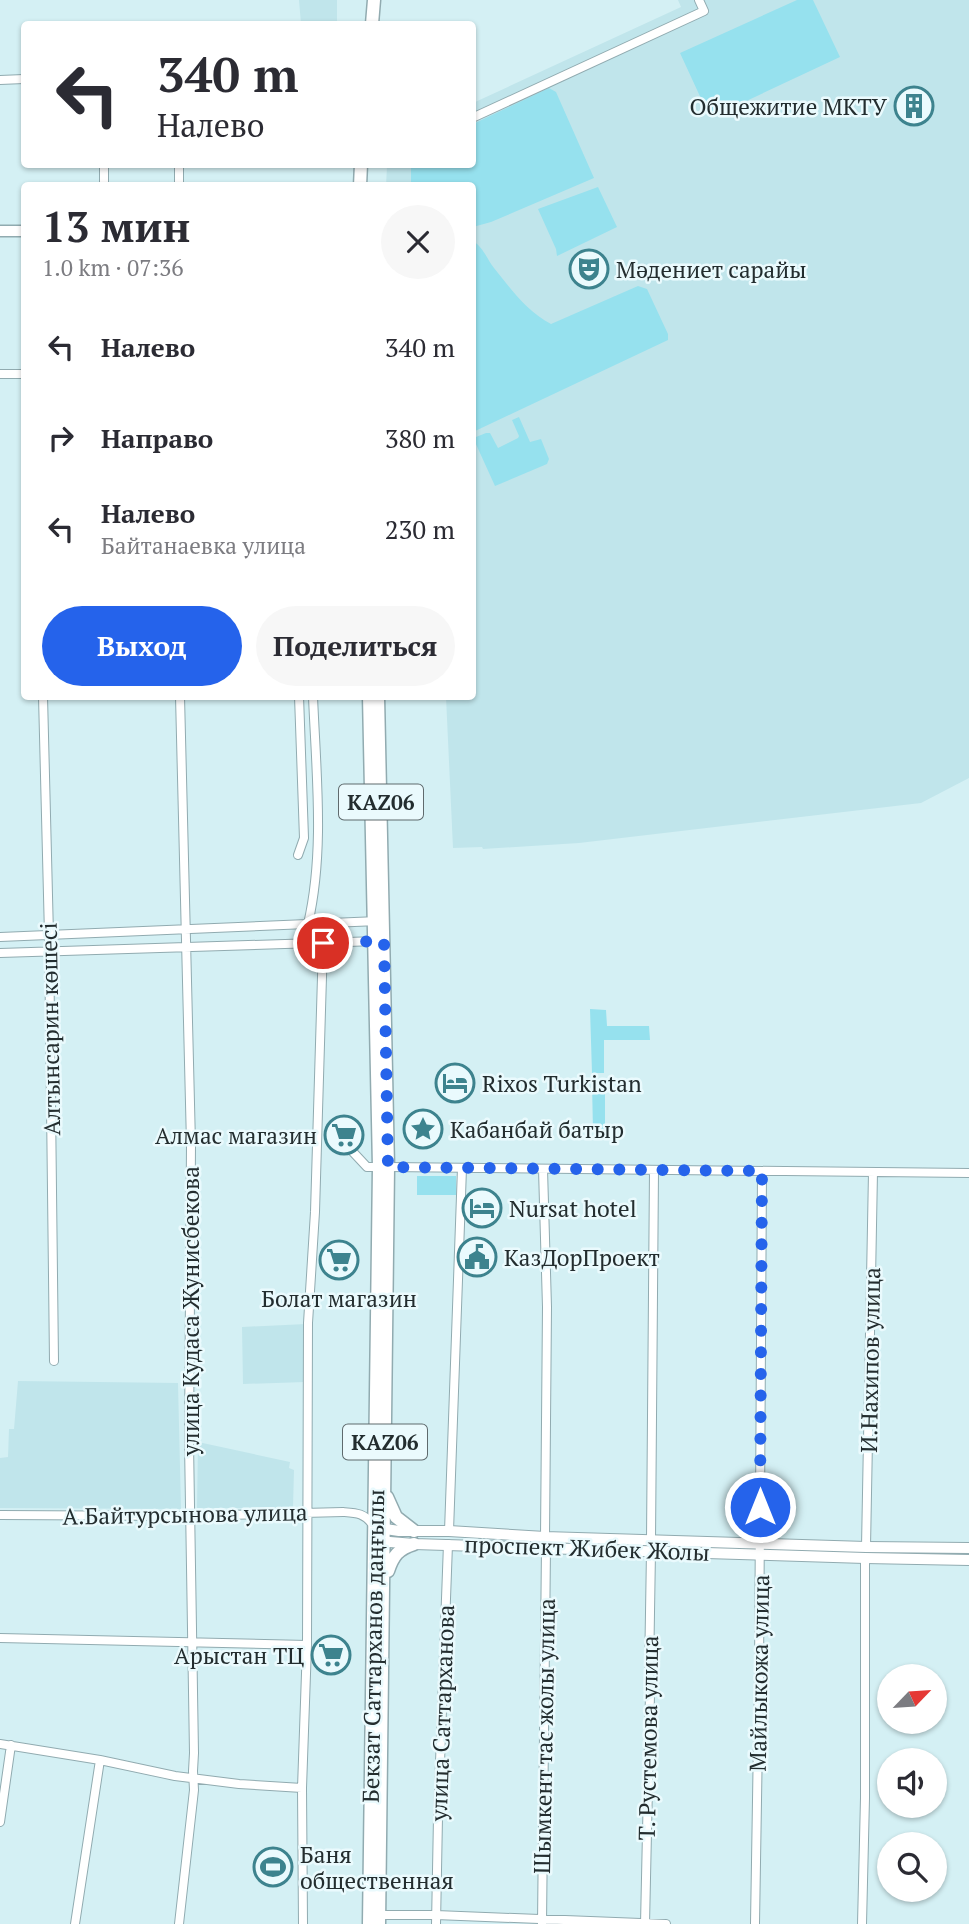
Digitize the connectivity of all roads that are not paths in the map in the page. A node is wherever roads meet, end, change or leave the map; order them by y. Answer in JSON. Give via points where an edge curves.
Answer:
{"nodes":[{"id":1,"x":365,"y":0,"type":"edge"},
{"id":2,"x":374,"y":0,"type":"edge"},
{"id":3,"x":699,"y":0,"type":"edge"},
{"id":4,"x":363,"y":21,"type":"edge"},
{"id":5,"x":372,"y":21,"type":"edge"},
{"id":6,"x":21,"y":79,"type":"edge"},
{"id":7,"x":0,"y":80,"type":"edge"},
{"id":8,"x":476,"y":116,"type":"edge"},
{"id":9,"x":0,"y":231,"type":"edge"},
{"id":10,"x":21,"y":231,"type":"edge"},
{"id":11,"x":0,"y":374,"type":"edge"},
{"id":12,"x":21,"y":374,"type":"edge"},
{"id":13,"x":43,"y":700,"type":"edge"},
{"id":14,"x":180,"y":700,"type":"edge"},
{"id":15,"x":299,"y":700,"type":"edge"},
{"id":16,"x":313,"y":700,"type":"edge"},
{"id":17,"x":369,"y":700,"type":"edge"},
{"id":18,"x":378,"y":700,"type":"edge"},
{"id":19,"x":377,"y":843,"type":"junction"},
{"id":20,"x":299,"y":855,"type":"dead end"},
{"id":21,"x":379,"y":921,"type":"junction"},
{"id":22,"x":308,"y":924,"type":"junction"},
{"id":23,"x":186,"y":929,"type":"junction"},
{"id":24,"x":49,"y":935,"type":"junction"},
{"id":25,"x":0,"y":937,"type":"edge"},
{"id":26,"x":379,"y":941,"type":"junction"},
{"id":27,"x":323,"y":943,"type":"junction"},
{"id":28,"x":186,"y":947,"type":"junction"},
{"id":29,"x":48,"y":952,"type":"junction"},
{"id":30,"x":0,"y":953,"type":"edge"},
{"id":31,"x":352,"y":1151,"type":"dead end"},
{"id":32,"x":384,"y":1167,"type":"junction"},
{"id":33,"x":462,"y":1168,"type":"junction"},
{"id":34,"x":543,"y":1169,"type":"junction"},
{"id":35,"x":654,"y":1170,"type":"junction"},
{"id":36,"x":762,"y":1171,"type":"junction"},
{"id":37,"x":873,"y":1172,"type":"junction"},
{"id":38,"x":969,"y":1173,"type":"edge"},
{"id":39,"x":54,"y":1361,"type":"dead end"},
{"id":40,"x":384,"y":1488,"type":"junction"},
{"id":41,"x":306,"y":1513,"type":"junction"},
{"id":42,"x":0,"y":1515,"type":"edge"},
{"id":43,"x":190,"y":1516,"type":"junction"},
{"id":44,"x":377,"y":1531,"type":"junction"},
{"id":45,"x":449,"y":1531,"type":"junction"},
{"id":46,"x":414,"y":1537,"type":"junction"},
{"id":47,"x":546,"y":1542,"type":"junction"},
{"id":48,"x":448,"y":1544,"type":"junction"},
{"id":49,"x":651,"y":1546,"type":"junction"},
{"id":50,"x":969,"y":1548,"type":"edge"},
{"id":51,"x":760,"y":1549,"type":"junction"},
{"id":52,"x":865,"y":1553,"type":"junction"},
{"id":53,"x":969,"y":1560,"type":"edge"},
{"id":54,"x":380,"y":1594,"type":"junction"},
{"id":55,"x":0,"y":1638,"type":"edge"},
{"id":56,"x":192,"y":1642,"type":"junction"},
{"id":57,"x":307,"y":1645,"type":"junction"},
{"id":58,"x":0,"y":1744,"type":"edge"},
{"id":59,"x":11,"y":1745,"type":"junction"},
{"id":60,"x":100,"y":1760,"type":"junction"},
{"id":61,"x":193,"y":1779,"type":"junction"},
{"id":62,"x":302,"y":1788,"type":"junction"},
{"id":63,"x":0,"y":1822,"type":"edge"},
{"id":64,"x":374,"y":1920,"type":"edge"},
{"id":65,"x":436,"y":1920,"type":"edge"},
{"id":66,"x":542,"y":1922,"type":"edge"},
{"id":67,"x":75,"y":1924,"type":"edge"},
{"id":68,"x":179,"y":1924,"type":"edge"},
{"id":69,"x":303,"y":1924,"type":"edge"},
{"id":70,"x":645,"y":1924,"type":"edge"},
{"id":71,"x":666,"y":1924,"type":"edge"},
{"id":72,"x":755,"y":1924,"type":"edge"},
{"id":73,"x":862,"y":1924,"type":"edge"}],
"edges":[{"from":1,"to":4,"type":"main road"},
{"from":2,"to":5,"type":"main road"},
{"from":3,"to":8,"type":"street","via":[[704,11]]},
{"from":6,"to":7,"type":"street"},
{"from":9,"to":10,"type":"main road"},
{"from":11,"to":12,"type":"street"},
{"from":13,"to":24,"type":"street","name":"Алтынсарин көшесі"},
{"from":14,"to":23,"type":"street","name":"улица Кудаса Жунисбекова"},
{"from":15,"to":20,"type":"street","via":[[304,838]]},
{"from":16,"to":22,"type":"street","via":[[319,829]]},
{"from":17,"to":19,"type":"main road","name":"Бекзат Саттарханов даңғылы","number":"KАZ06"},
{"from":18,"to":19,"type":"main road","name":"Бекзат Саттарханов даңғылы","number":"KАZ06"},
{"from":19,"to":21,"type":"main road","name":"Бекзат Саттарханов даңғылы","number":"KАZ06"},
{"from":21,"to":22,"type":"street"},
{"from":21,"to":26,"type":"main road","name":"Бекзат Саттарханов даңғылы","number":"KАZ06"},
{"from":22,"to":23,"type":"street"},
{"from":23,"to":24,"type":"street"},
{"from":23,"to":28,"type":"street","name":"улица Кудаса Жунисбекова"},
{"from":24,"to":25,"type":"street"},
{"from":24,"to":29,"type":"street","name":"Алтынсарин көшесі"},
{"from":26,"to":27,"type":"street"},
{"from":26,"to":32,"type":"main road","name":"Бекзат Саттарханов даңғылы","number":"KАZ06"},
{"from":27,"to":28,"type":"street"},
{"from":27,"to":41,"type":"street","via":[[308,1323]]},
{"from":28,"to":29,"type":"street"},
{"from":28,"to":43,"type":"street","name":"улица Кудаса Жунисбекова","via":[[191,1144]]},
{"from":29,"to":30,"type":"street"},
{"from":29,"to":39,"type":"street","name":"Алтынсарин көшесі"},
{"from":31,"to":32,"type":"street","via":[[367,1167]]},
{"from":32,"to":33,"type":"street"},
{"from":32,"to":40,"type":"main road","name":"Бекзат Саттарханов даңғылы","number":"KАZ06"},
{"from":32,"to":44,"type":"main road","name":"Бекзат Саттарханов даңғылы","number":"KАZ06"},
{"from":33,"to":34,"type":"street"},
{"from":33,"to":45,"type":"street"},
{"from":34,"to":35,"type":"street"},
{"from":34,"to":47,"type":"street","name":"Шымкент тас жолы улица"},
{"from":35,"to":36,"type":"street"},
{"from":35,"to":49,"type":"street","name":"Т. Рустемова улица"},
{"from":36,"to":37,"type":"street"},
{"from":36,"to":51,"type":"street","name":"Майлыкожа улица"},
{"from":37,"to":38,"type":"street"},
{"from":37,"to":52,"type":"street","name":"И.Нахипов улица"},
{"from":40,"to":44,"type":"main road","name":"Бекзат Саттарханов даңғылы","number":"KАZ06"},
{"from":40,"to":46,"type":"main road","via":[[396,1517]]},
{"from":41,"to":43,"type":"street","name":"А.Байтурсынова улица"},
{"from":41,"to":44,"type":"street","name":"А.Байтурсынова улица","via":[[359,1513]]},
{"from":41,"to":57,"type":"street"},
{"from":42,"to":43,"type":"street","name":"А.Байтурсынова улица"},
{"from":43,"to":56,"type":"street","name":"улица Кудаса Жунисбекова"},
{"from":44,"to":46,"type":"street","name":"проспект Жибек Жолы"},
{"from":44,"to":54,"type":"main road","name":"Бекзат Саттарханов даңғылы","number":"KАZ06"},
{"from":45,"to":46,"type":"street","name":"проспект Жибек Жолы"},
{"from":45,"to":47,"type":"street","name":"проспект Жибек Жолы"},
{"from":46,"to":48,"type":"street","name":"проспект Жибек Жолы"},
{"from":46,"to":54,"type":"main road","via":[[394,1555]]},
{"from":47,"to":48,"type":"street","name":"проспект Жибек Жолы"},
{"from":47,"to":49,"type":"street","name":"проспект Жибек Жолы"},
{"from":47,"to":66,"type":"street","name":"Шымкент тас жолы улица"},
{"from":48,"to":65,"type":"street","name":"улица Саттарханова"},
{"from":49,"to":51,"type":"street","name":"проспект Жибек Жолы"},
{"from":49,"to":70,"type":"street","name":"Т. Рустемова улица"},
{"from":50,"to":52,"type":"street","name":"проспект Жибек Жолы"},
{"from":51,"to":52,"type":"street","name":"проспект Жибек Жолы"},
{"from":51,"to":72,"type":"street","name":"Майлыкожа улица"},
{"from":52,"to":53,"type":"street","name":"проспект Жибек Жолы"},
{"from":52,"to":73,"type":"street","name":"И.Нахипов улица"},
{"from":54,"to":64,"type":"main road","name":"Бекзат Саттарханов даңғылы","number":"KАZ06"},
{"from":55,"to":56,"type":"street"},
{"from":56,"to":57,"type":"street"},
{"from":56,"to":61,"type":"street","name":"улица Кудаса Жунисбекова"},
{"from":57,"to":62,"type":"street"},
{"from":58,"to":59,"type":"street"},
{"from":59,"to":60,"type":"street"},
{"from":59,"to":63,"type":"street"},
{"from":60,"to":61,"type":"street"},
{"from":60,"to":67,"type":"street"},
{"from":61,"to":62,"type":"street"},
{"from":61,"to":68,"type":"street","name":"улица Кудаса Жунисбекова"},
{"from":62,"to":69,"type":"street"},
{"from":64,"to":65,"type":"street"},
{"from":65,"to":66,"type":"street"},
{"from":66,"to":70,"type":"street"},
{"from":70,"to":71,"type":"street"}]}
